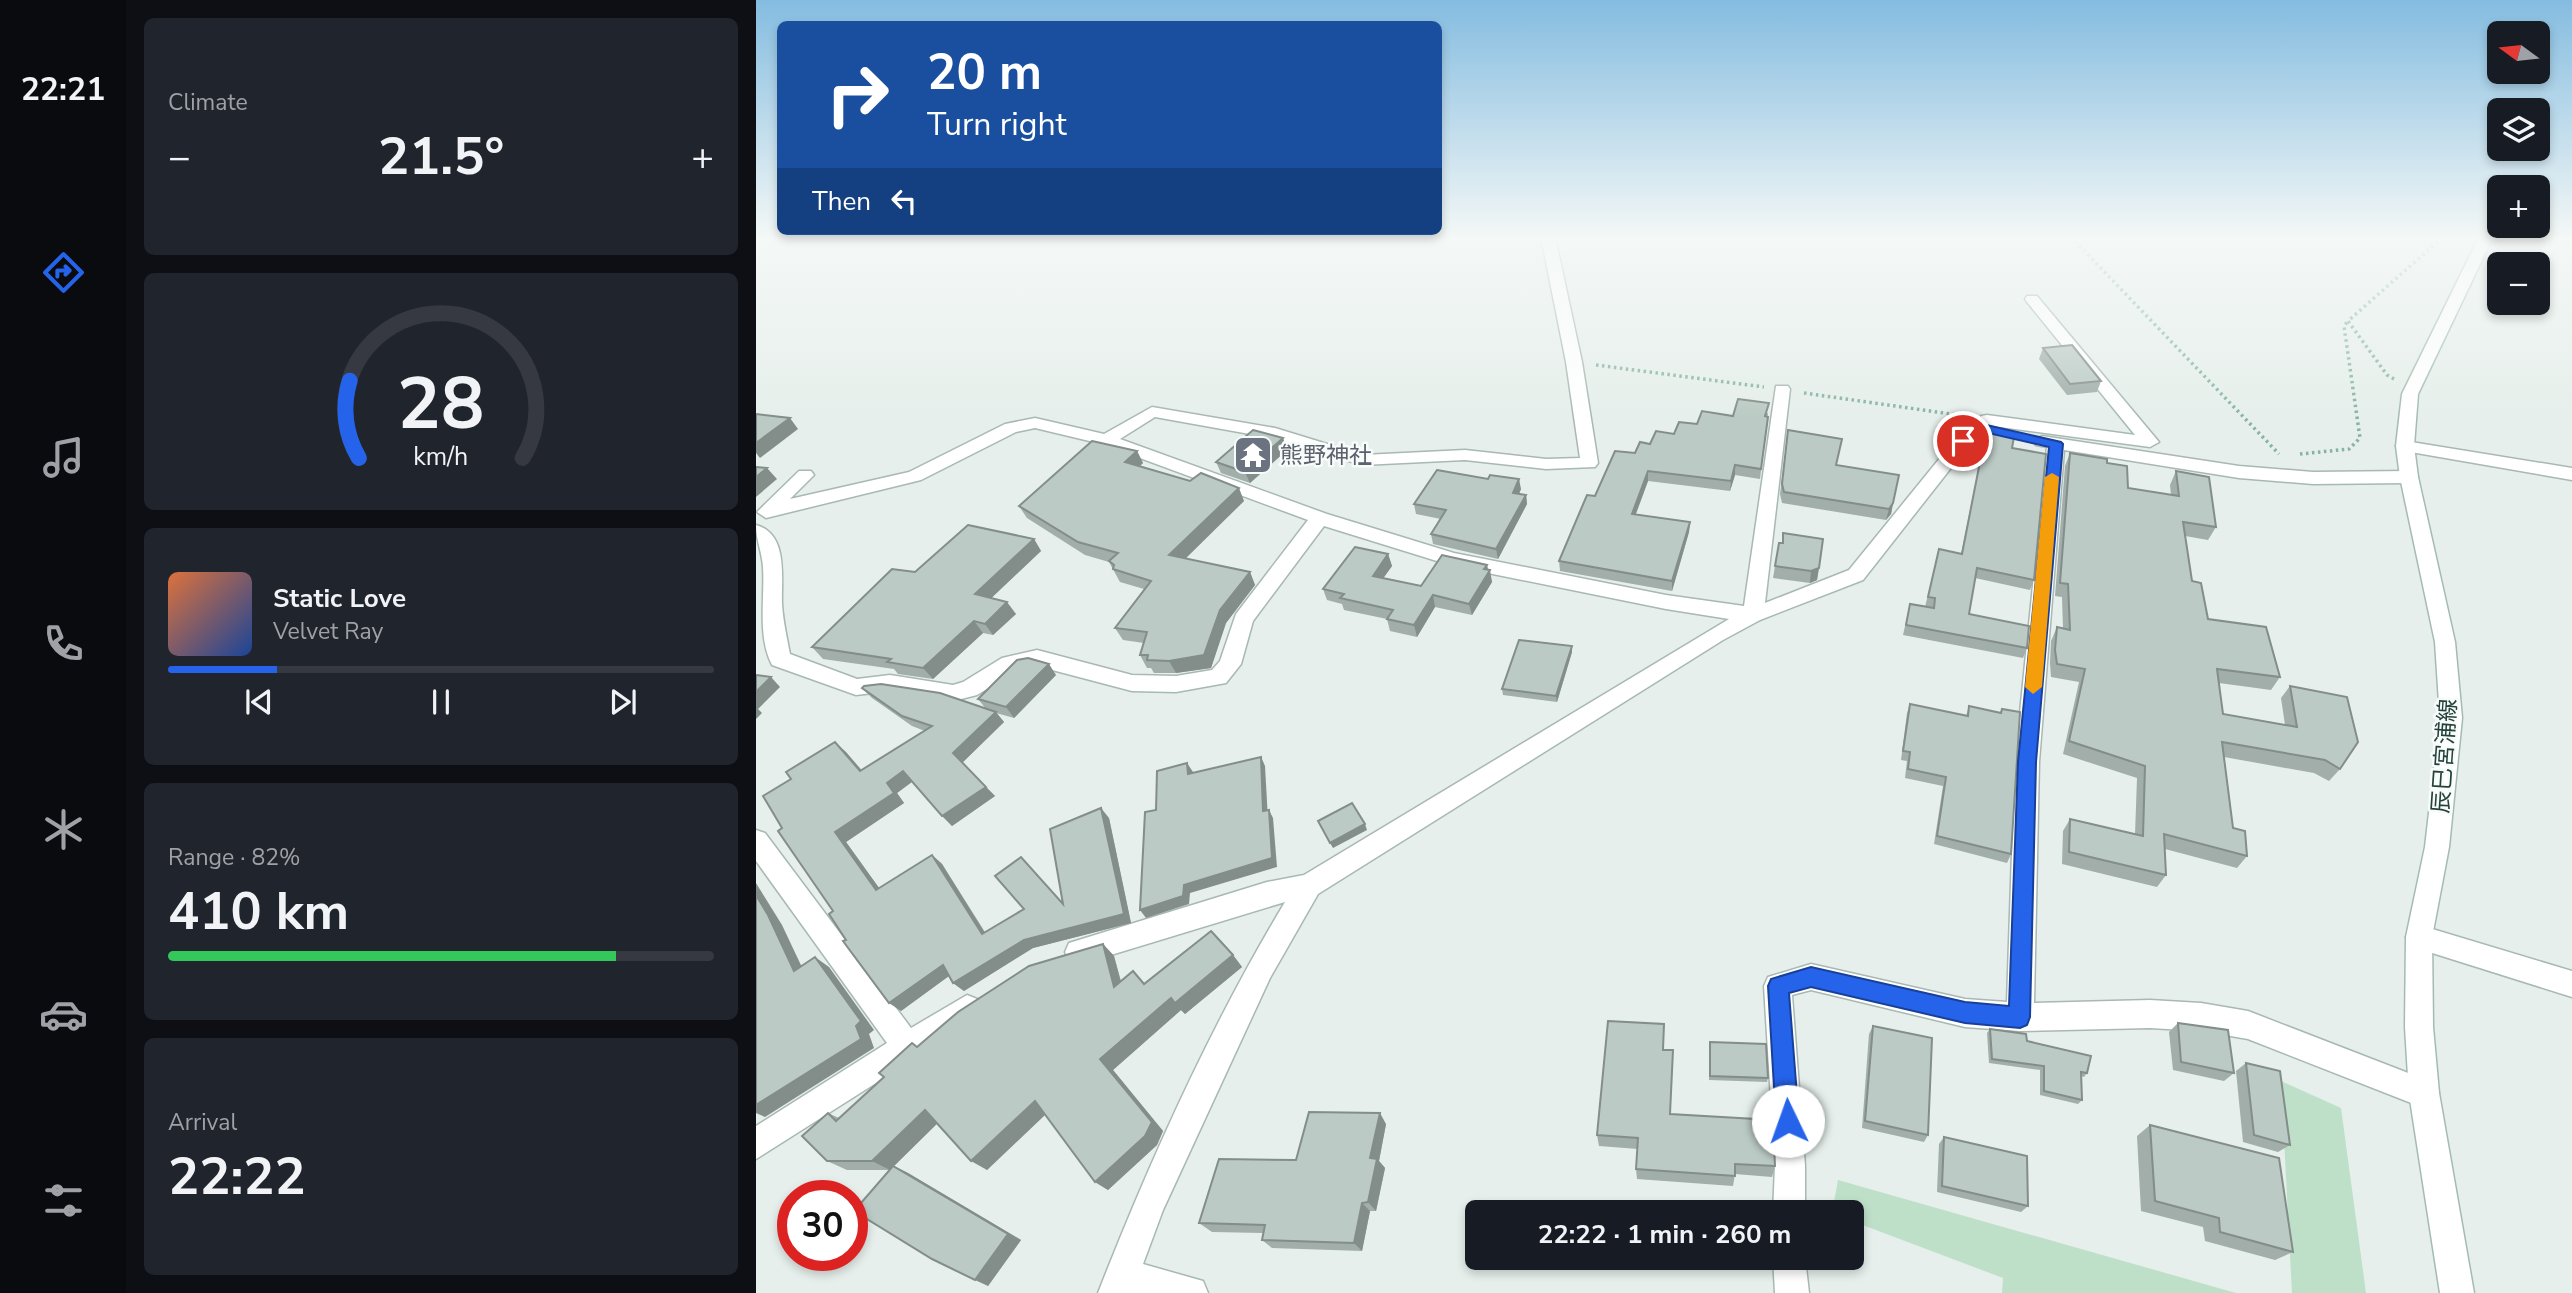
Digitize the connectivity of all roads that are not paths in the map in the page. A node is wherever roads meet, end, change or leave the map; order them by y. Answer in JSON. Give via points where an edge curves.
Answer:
{"nodes":[{"id":1,"x":1561,"y":297,"type":"edge"},
{"id":2,"x":2457,"y":297,"type":"edge"},
{"id":3,"x":2032,"y":299,"type":"dead end"},
{"id":4,"x":1782,"y":390,"type":"dead end"},
{"id":5,"x":1982,"y":428,"type":"junction"},
{"id":6,"x":1107,"y":440,"type":"junction"},
{"id":7,"x":2056,"y":444,"type":"junction"},
{"id":8,"x":2405,"y":446,"type":"junction"},
{"id":9,"x":2572,"y":474,"type":"edge"},
{"id":10,"x":806,"y":475,"type":"dead end"},
{"id":11,"x":2409,"y":477,"type":"junction"},
{"id":12,"x":1320,"y":518,"type":"junction"},
{"id":13,"x":759,"y":519,"type":"edge"},
{"id":14,"x":1753,"y":615,"type":"junction"},
{"id":15,"x":756,"y":841,"type":"edge"},
{"id":16,"x":1310,"y":886,"type":"junction"},
{"id":17,"x":2420,"y":937,"type":"junction"},
{"id":18,"x":1048,"y":960,"type":"edge"},
{"id":19,"x":2572,"y":984,"type":"edge"},
{"id":20,"x":989,"y":995,"type":"edge"},
{"id":21,"x":2020,"y":1017,"type":"junction"},
{"id":22,"x":908,"y":1048,"type":"junction"},
{"id":23,"x":2424,"y":1093,"type":"junction"},
{"id":24,"x":756,"y":1144,"type":"edge"},
{"id":25,"x":1789,"y":1200,"type":"edge"},
{"id":26,"x":1790,"y":1270,"type":"edge"},
{"id":27,"x":1119,"y":1284,"type":"edge"},
{"id":28,"x":1191,"y":1293,"type":"edge"},
{"id":29,"x":1792,"y":1293,"type":"edge"},
{"id":30,"x":2457,"y":1293,"type":"edge"}],
"edges":[{"from":1,"to":6,"type":"street","via":[[1589,463],[1546,464],[1465,455],[1362,460],[1275,433],[1152,412]]},
{"from":2,"to":8,"type":"street","name":"辰巳宮浦線","via":[[2411,391]]},
{"from":3,"to":5,"type":"street","via":[[2150,442],[1987,420]]},
{"from":4,"to":14,"type":"street"},
{"from":5,"to":7,"type":"street"},
{"from":5,"to":14,"type":"street","via":[[1963,441],[1856,575]]},
{"from":6,"to":12,"type":"street"},
{"from":6,"to":13,"type":"street","via":[[1026,423],[915,476]]},
{"from":7,"to":11,"type":"street","via":[[2239,472],[2313,478]]},
{"from":7,"to":21,"type":"street","via":[[2027,762]]},
{"from":8,"to":9,"type":"street"},
{"from":8,"to":11,"type":"street","name":"辰巳宮浦線"},
{"from":10,"to":13,"type":"street"},
{"from":11,"to":17,"type":"street","name":"辰巳宮浦線","via":[[2445,642],[2451,719],[2437,847]]},
{"from":12,"to":13,"type":"street","via":[[1243,619],[1230,664],[1218,677],[1176,684],[1132,683],[1037,658],[1010,664],[953,693],[890,683],[856,687],[780,659],[772,606],[774,562]]},
{"from":12,"to":14,"type":"street","via":[[1508,572]]},
{"from":14,"to":16,"type":"street"},
{"from":15,"to":22,"type":"street"},
{"from":16,"to":18,"type":"street","via":[[1267,894]]},
{"from":16,"to":27,"type":"street","via":[[1259,969],[1149,1204]]},
{"from":17,"to":19,"type":"street"},
{"from":17,"to":23,"type":"street","name":"辰巳宮浦線"},
{"from":20,"to":22,"type":"street"},
{"from":21,"to":23,"type":"street","via":[[2150,1014],[2248,1025]]},
{"from":21,"to":25,"type":"street","via":[[1965,1013],[1811,977],[1778,986]]},
{"from":22,"to":24,"type":"street"},
{"from":23,"to":30,"type":"street","name":"辰巳宮浦線"},
{"from":26,"to":29,"type":"street"},
{"from":27,"to":28,"type":"street"}]}
